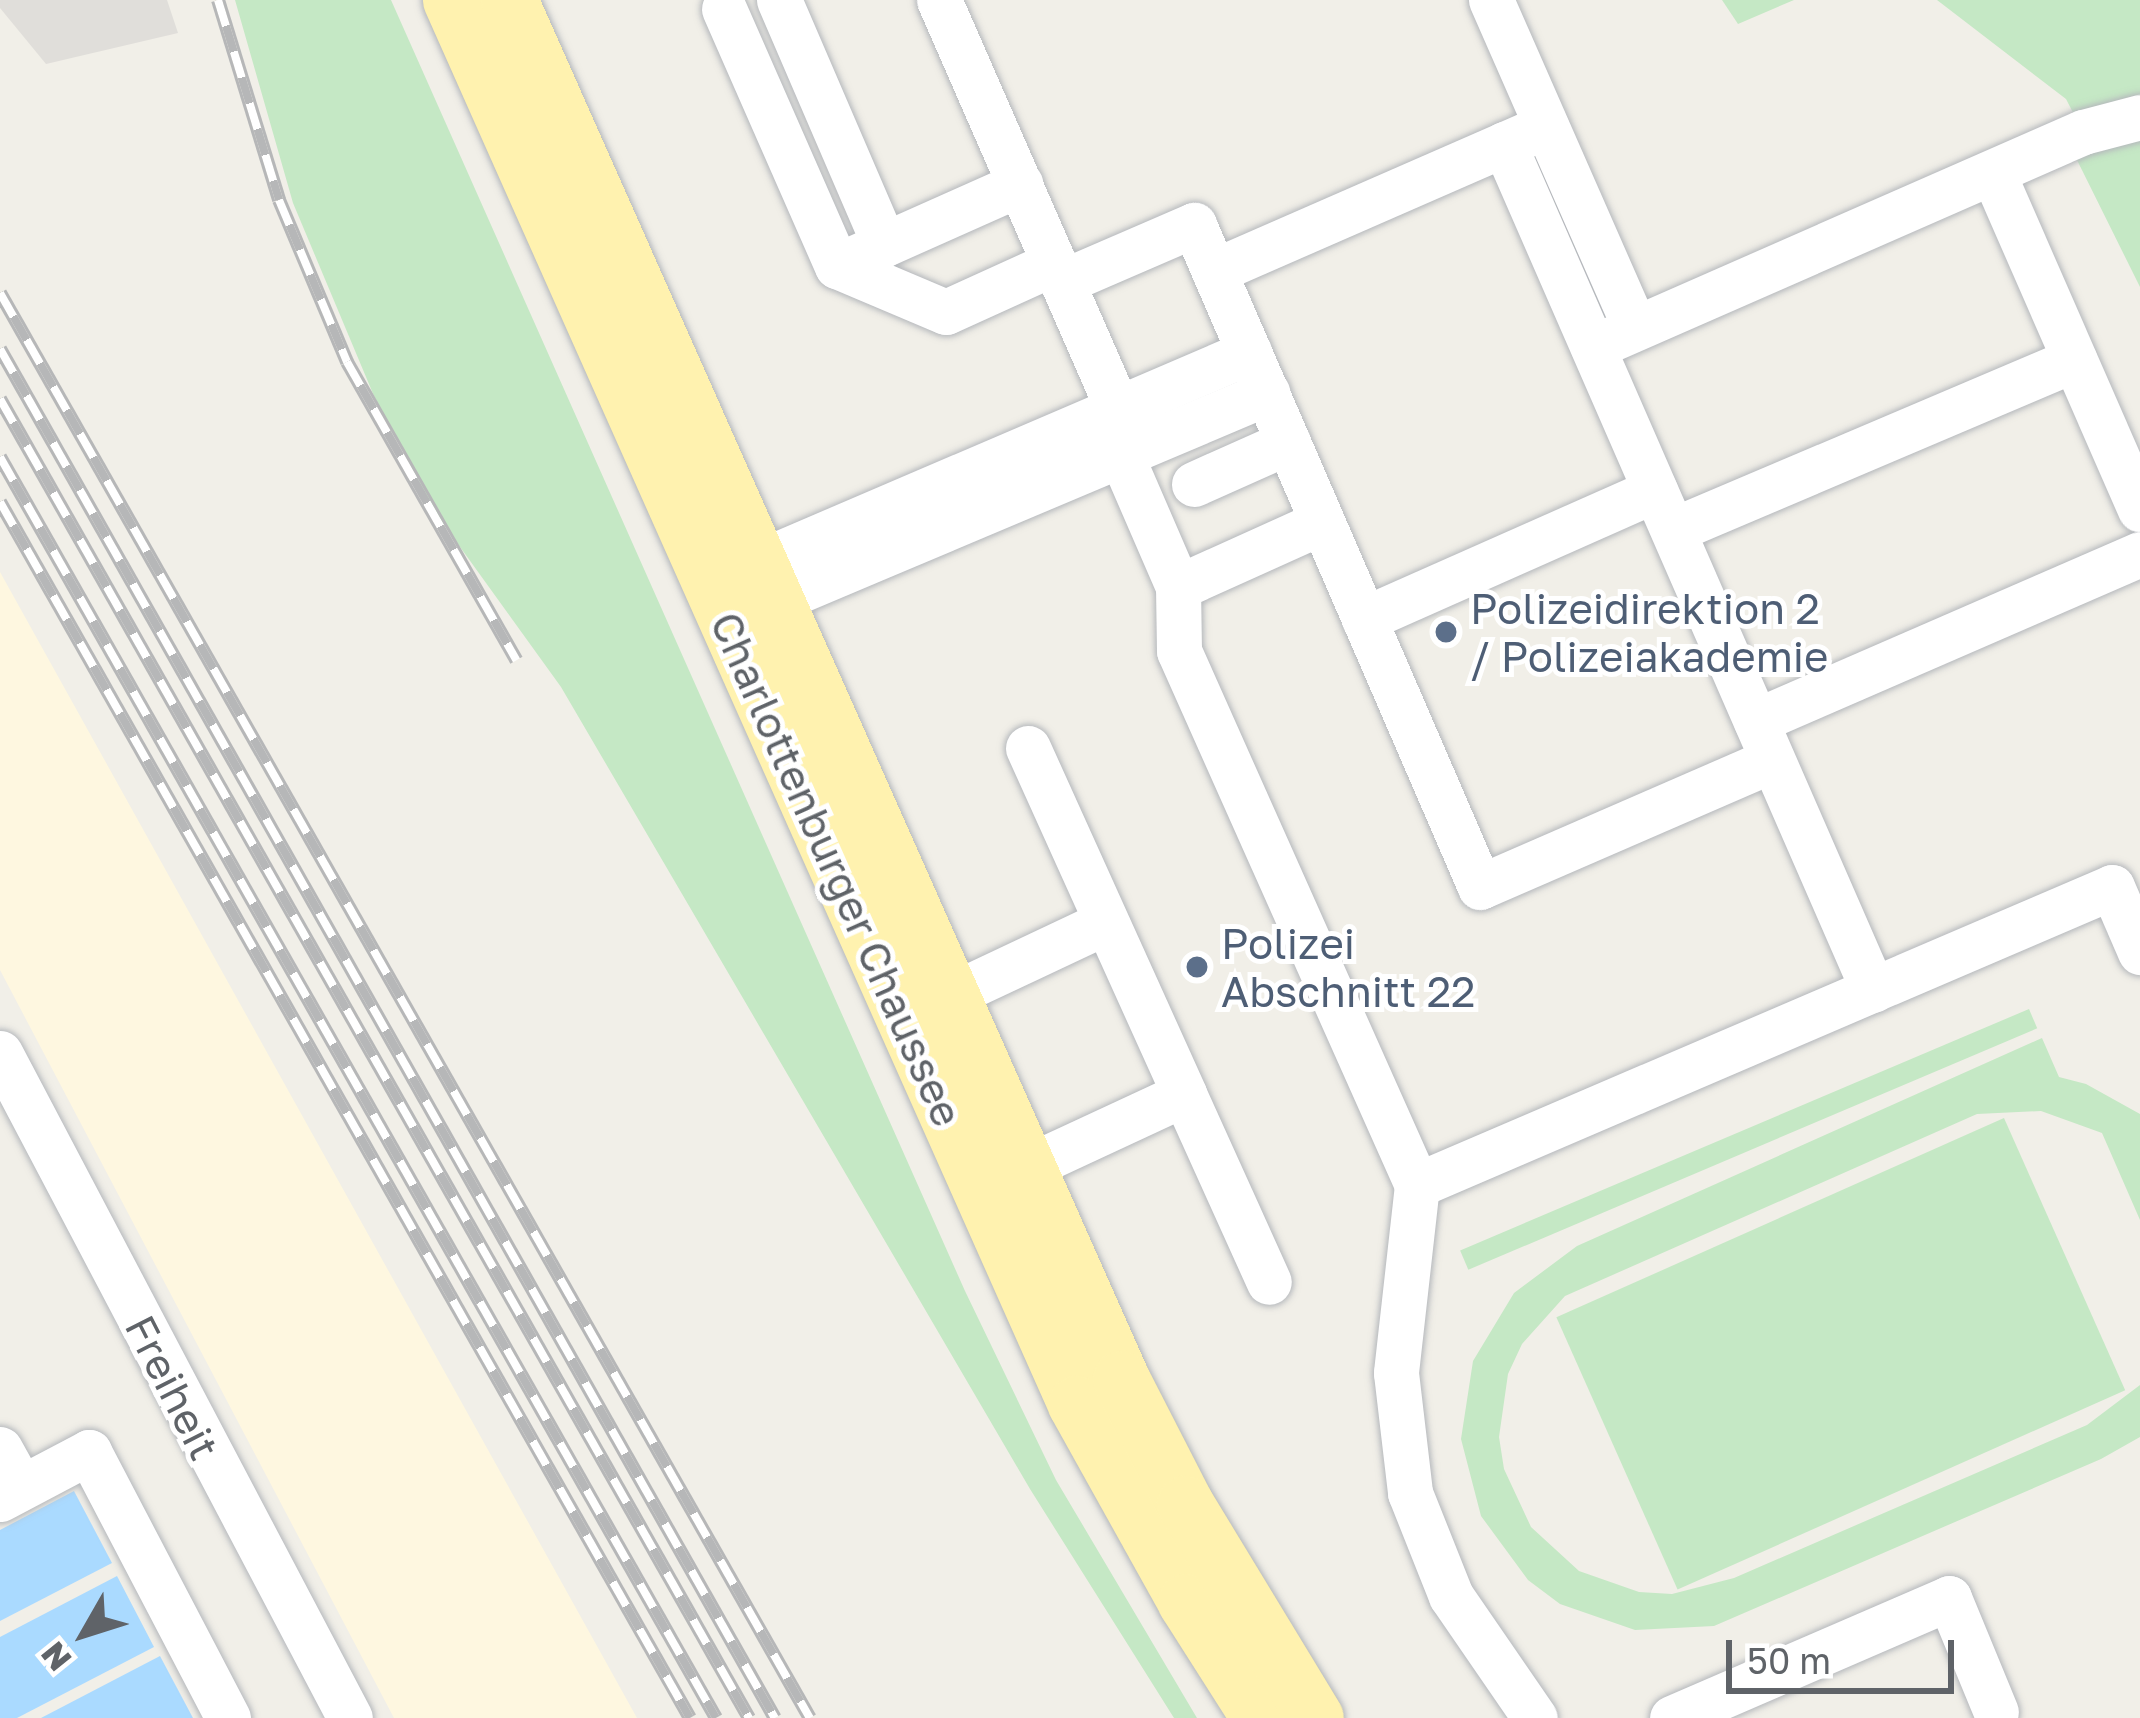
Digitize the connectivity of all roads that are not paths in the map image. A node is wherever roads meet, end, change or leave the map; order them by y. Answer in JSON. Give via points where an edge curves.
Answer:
{"nodes":[{"id":1,"x":451,"y":0,"type":"edge"},
{"id":2,"x":509,"y":0,"type":"edge"},
{"id":3,"x":779,"y":0,"type":"edge"},
{"id":4,"x":939,"y":0,"type":"edge"},
{"id":5,"x":1491,"y":0,"type":"edge"},
{"id":6,"x":722,"y":3,"type":"edge"},
{"id":7,"x":2140,"y":117,"type":"edge"},
{"id":8,"x":1546,"y":126,"type":"junction"},
{"id":9,"x":1504,"y":145,"type":"junction"},
{"id":10,"x":1993,"y":173,"type":"junction"},
{"id":11,"x":1020,"y":184,"type":"junction"},
{"id":12,"x":884,"y":244,"type":"junction"},
{"id":13,"x":837,"y":266,"type":"junction"},
{"id":14,"x":1214,"y":271,"type":"junction"},
{"id":15,"x":1058,"y":272,"type":"junction"},
{"id":16,"x":1635,"y":328,"type":"junction"},
{"id":17,"x":1593,"y":346,"type":"junction"},
{"id":18,"x":1249,"y":352,"type":"junction"},
{"id":19,"x":2074,"y":360,"type":"junction"},
{"id":20,"x":1267,"y":393,"type":"junction"},
{"id":21,"x":1125,"y":437,"type":"junction"},
{"id":22,"x":1288,"y":442,"type":"junction"},
{"id":23,"x":1194,"y":484,"type":"dead end"},
{"id":24,"x":2140,"y":509,"type":"edge"},
{"id":25,"x":1664,"y":510,"type":"junction"},
{"id":26,"x":1322,"y":522,"type":"junction"},
{"id":27,"x":2140,"y":554,"type":"edge"},
{"id":28,"x":1178,"y":587,"type":"junction"},
{"id":29,"x":742,"y":592,"type":"junction"},
{"id":30,"x":1364,"y":619,"type":"junction"},
{"id":31,"x":1756,"y":721,"type":"junction"},
{"id":32,"x":1028,"y":748,"type":"dead end"},
{"id":33,"x":1752,"y":770,"type":"dead end"},
{"id":34,"x":1106,"y":922,"type":"junction"},
{"id":35,"x":2140,"y":952,"type":"edge"},
{"id":36,"x":1873,"y":990,"type":"junction"},
{"id":37,"x":951,"y":995,"type":"junction"},
{"id":38,"x":0,"y":1053,"type":"edge"},
{"id":39,"x":1184,"y":1094,"type":"junction"},
{"id":40,"x":1027,"y":1167,"type":"junction"},
{"id":41,"x":1417,"y":1185,"type":"junction"},
{"id":42,"x":1269,"y":1282,"type":"dead end"},
{"id":43,"x":7,"y":1478,"type":"edge"},
{"id":44,"x":1996,"y":1712,"type":"dead end"},
{"id":45,"x":229,"y":1718,"type":"edge"},
{"id":46,"x":350,"y":1718,"type":"edge"},
{"id":47,"x":1260,"y":1718,"type":"edge"},
{"id":48,"x":1315,"y":1718,"type":"edge"},
{"id":49,"x":1535,"y":1718,"type":"edge"},
{"id":50,"x":1672,"y":1718,"type":"edge"}],
"edges":[{"from":1,"to":29,"type":"main road","name":"Charlottenburger Chaussee"},
{"from":2,"to":29,"type":"main road","name":"Charlottenburger Chaussee"},
{"from":3,"to":12,"type":"street"},
{"from":4,"to":11,"type":"street"},
{"from":5,"to":8,"type":"street"},
{"from":6,"to":13,"type":"street"},
{"from":7,"to":10,"type":"street","via":[[2083,132]]},
{"from":8,"to":9,"type":"street"},
{"from":8,"to":16,"type":"street"},
{"from":9,"to":14,"type":"street"},
{"from":9,"to":17,"type":"street"},
{"from":10,"to":16,"type":"street"},
{"from":10,"to":19,"type":"street"},
{"from":11,"to":12,"type":"street"},
{"from":11,"to":15,"type":"street"},
{"from":12,"to":13,"type":"street"},
{"from":13,"to":15,"type":"street","via":[[946,312]]},
{"from":14,"to":15,"type":"street","via":[[1194,225]]},
{"from":14,"to":18,"type":"street"},
{"from":15,"to":21,"type":"street"},
{"from":16,"to":17,"type":"street"},
{"from":17,"to":25,"type":"street"},
{"from":18,"to":20,"type":"street"},
{"from":18,"to":21,"type":"street"},
{"from":19,"to":24,"type":"street"},
{"from":19,"to":25,"type":"street"},
{"from":20,"to":21,"type":"street"},
{"from":20,"to":22,"type":"street"},
{"from":21,"to":28,"type":"street"},
{"from":21,"to":29,"type":"street"},
{"from":22,"to":23,"type":"street"},
{"from":22,"to":26,"type":"street"},
{"from":25,"to":30,"type":"street"},
{"from":25,"to":31,"type":"street"},
{"from":26,"to":28,"type":"street"},
{"from":26,"to":30,"type":"street"},
{"from":27,"to":31,"type":"street"},
{"from":28,"to":41,"type":"street","via":[[1179,651]]},
{"from":29,"to":37,"type":"main road","name":"Charlottenburger Chaussee"},
{"from":29,"to":47,"type":"main road","name":"Charlottenburger Chaussee","via":[[1076,1404]]},
{"from":30,"to":33,"type":"street","via":[[1480,886]]},
{"from":31,"to":36,"type":"street"},
{"from":32,"to":34,"type":"street"},
{"from":34,"to":37,"type":"street"},
{"from":34,"to":39,"type":"street"},
{"from":35,"to":36,"type":"street","via":[[2112,887]]},
{"from":36,"to":41,"type":"street"},
{"from":37,"to":40,"type":"main road","name":"Charlottenburger Chaussee"},
{"from":38,"to":46,"type":"street","name":"Freiheit"},
{"from":39,"to":40,"type":"street"},
{"from":39,"to":42,"type":"street"},
{"from":40,"to":48,"type":"main road","name":"Charlottenburger Chaussee","via":[[1185,1504]]},
{"from":41,"to":49,"type":"street","via":[[1396,1373],[1410,1492],[1450,1595]]},
{"from":43,"to":45,"type":"street","via":[[89,1452]]},
{"from":44,"to":50,"type":"street","via":[[1949,1598]]}]}
